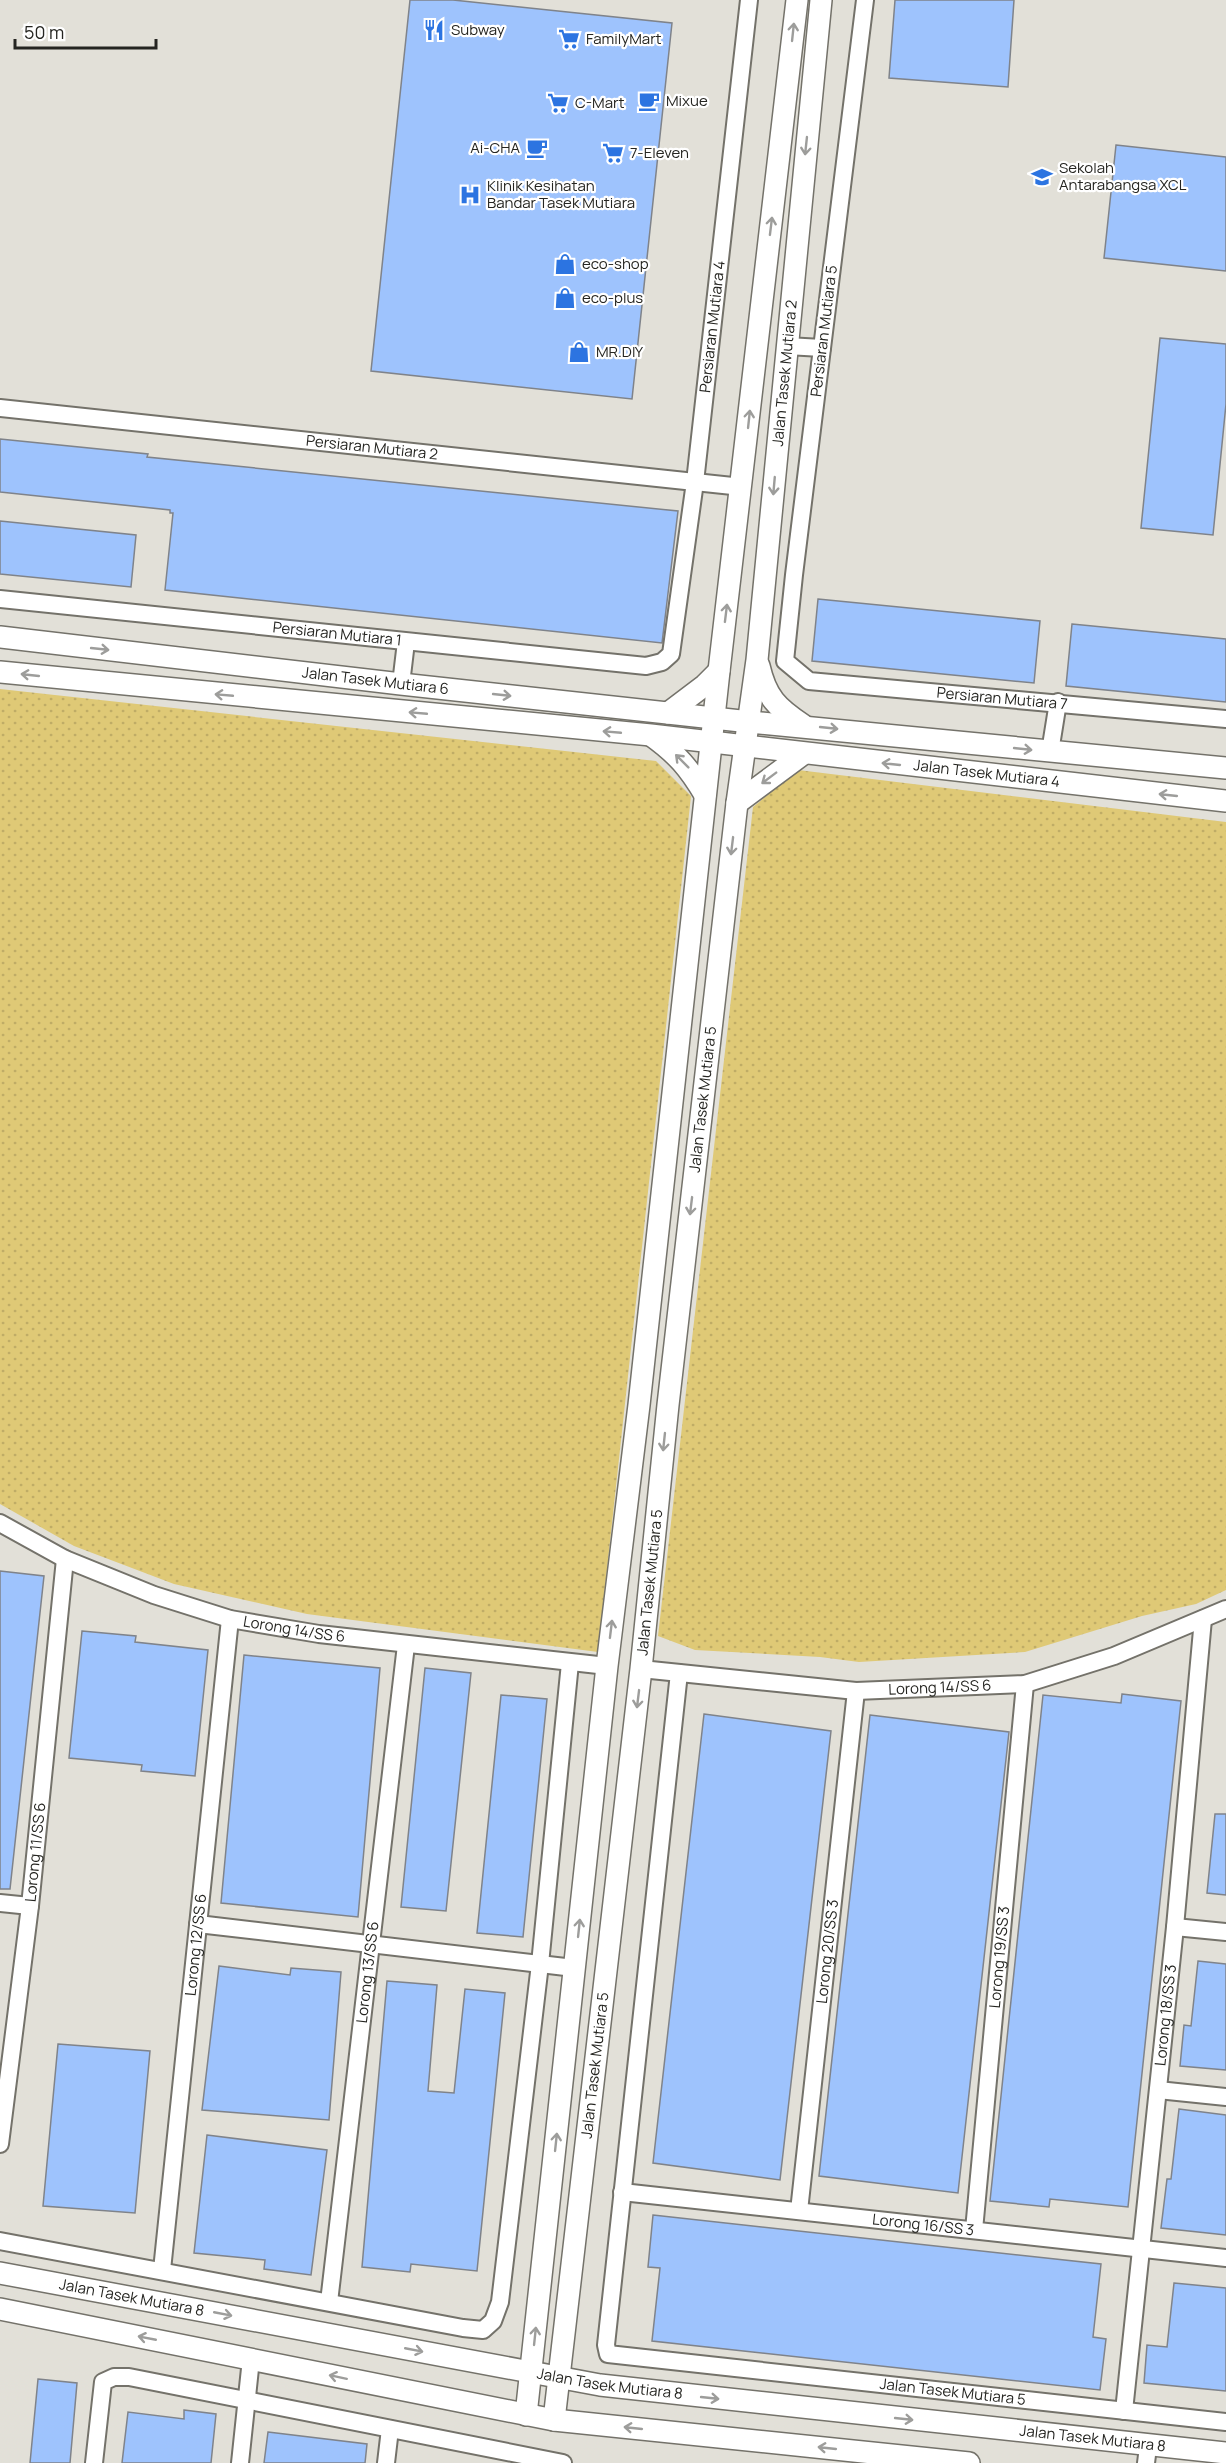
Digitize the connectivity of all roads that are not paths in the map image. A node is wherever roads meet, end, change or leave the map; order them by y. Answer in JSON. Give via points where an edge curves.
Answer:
{"nodes":[{"id":1,"x":749,"y":0,"type":"edge"},
{"id":2,"x":797,"y":0,"type":"edge"},
{"id":3,"x":821,"y":0,"type":"edge"},
{"id":4,"x":865,"y":0,"type":"edge"},
{"id":5,"x":787,"y":86,"type":"junction"},
{"id":6,"x":812,"y":87,"type":"junction"},
{"id":7,"x":787,"y":346,"type":"junction"},
{"id":8,"x":822,"y":348,"type":"junction"},
{"id":9,"x":0,"y":408,"type":"edge"},
{"id":10,"x":694,"y":482,"type":"junction"},
{"id":11,"x":742,"y":487,"type":"junction"},
{"id":12,"x":0,"y":599,"type":"edge"},
{"id":13,"x":0,"y":637,"type":"edge"},
{"id":14,"x":406,"y":642,"type":"junction"},
{"id":15,"x":131,"y":652,"type":"junction"},
{"id":16,"x":671,"y":654,"type":"joint"},
{"id":17,"x":758,"y":660,"type":"junction"},
{"id":18,"x":785,"y":661,"type":"joint"},
{"id":19,"x":719,"y":671,"type":"junction"},
{"id":20,"x":0,"y":672,"type":"edge"},
{"id":21,"x":401,"y":684,"type":"junction"},
{"id":22,"x":126,"y":686,"type":"junction"},
{"id":23,"x":1058,"y":702,"type":"junction"},
{"id":24,"x":668,"y":713,"type":"junction"},
{"id":25,"x":714,"y":717,"type":"junction"},
{"id":26,"x":1226,"y":719,"type":"edge"},
{"id":27,"x":750,"y":722,"type":"junction"},
{"id":28,"x":803,"y":725,"type":"junction"},
{"id":29,"x":651,"y":735,"type":"junction"},
{"id":30,"x":712,"y":743,"type":"junction"},
{"id":31,"x":746,"y":746,"type":"junction"},
{"id":32,"x":1050,"y":752,"type":"junction"},
{"id":33,"x":803,"y":754,"type":"junction"},
{"id":34,"x":1226,"y":768,"type":"edge"},
{"id":35,"x":705,"y":795,"type":"junction"},
{"id":36,"x":1226,"y":801,"type":"edge"},
{"id":37,"x":737,"y":803,"type":"junction"},
{"id":38,"x":639,"y":1405,"type":"junction"},
{"id":39,"x":668,"y":1405,"type":"junction"},
{"id":40,"x":0,"y":1523,"type":"edge"},
{"id":41,"x":65,"y":1559,"type":"junction"},
{"id":42,"x":1226,"y":1609,"type":"edge"},
{"id":43,"x":230,"y":1619,"type":"junction"},
{"id":44,"x":1203,"y":1619,"type":"junction"},
{"id":45,"x":406,"y":1644,"type":"junction"},
{"id":46,"x":570,"y":1663,"type":"junction"},
{"id":47,"x":607,"y":1666,"type":"junction"},
{"id":48,"x":641,"y":1669,"type":"junction"},
{"id":49,"x":679,"y":1673,"type":"junction"},
{"id":50,"x":1025,"y":1684,"type":"junction"},
{"id":51,"x":856,"y":1691,"type":"junction"},
{"id":52,"x":0,"y":1903,"type":"edge"},
{"id":53,"x":30,"y":1906,"type":"junction"},
{"id":54,"x":198,"y":1924,"type":"junction"},
{"id":55,"x":1175,"y":1927,"type":"junction"},
{"id":56,"x":1226,"y":1932,"type":"edge"},
{"id":57,"x":371,"y":1944,"type":"junction"},
{"id":58,"x":545,"y":1965,"type":"junction"},
{"id":59,"x":573,"y":1968,"type":"junction"},
{"id":60,"x":1158,"y":2090,"type":"junction"},
{"id":61,"x":1226,"y":2097,"type":"edge"},
{"id":62,"x":0,"y":2144,"type":"edge"},
{"id":63,"x":622,"y":2192,"type":"junction"},
{"id":64,"x":799,"y":2211,"type":"junction"},
{"id":65,"x":974,"y":2230,"type":"junction"},
{"id":66,"x":0,"y":2241,"type":"edge"},
{"id":67,"x":1141,"y":2248,"type":"junction"},
{"id":68,"x":1226,"y":2258,"type":"edge"},
{"id":69,"x":162,"y":2270,"type":"junction"},
{"id":70,"x":0,"y":2273,"type":"edge"},
{"id":71,"x":329,"y":2302,"type":"junction"},
{"id":72,"x":0,"y":2309,"type":"edge"},
{"id":73,"x":251,"y":2359,"type":"junction"},
{"id":74,"x":531,"y":2372,"type":"junction"},
{"id":75,"x":559,"y":2378,"type":"junction"},
{"id":76,"x":247,"y":2399,"type":"junction"},
{"id":77,"x":1124,"y":2411,"type":"junction"},
{"id":78,"x":526,"y":2415,"type":"junction"},
{"id":79,"x":554,"y":2420,"type":"junction"},
{"id":80,"x":1226,"y":2422,"type":"edge"},
{"id":81,"x":390,"y":2429,"type":"junction"},
{"id":82,"x":1226,"y":2453,"type":"edge"},
{"id":83,"x":1147,"y":2455,"type":"edge"},
{"id":84,"x":531,"y":2461,"type":"edge"},
{"id":85,"x":94,"y":2463,"type":"edge"},
{"id":86,"x":240,"y":2463,"type":"edge"},
{"id":87,"x":386,"y":2463,"type":"edge"},
{"id":88,"x":562,"y":2463,"type":"edge"},
{"id":89,"x":969,"y":2463,"type":"edge"}],
"edges":[{"from":1,"to":10,"type":"street","name":"Persiaran Mutiara 4"},
{"from":5,"to":2,"type":"street","name":"Jalan Tasek Mutiara 2","one_way":true},
{"from":3,"to":6,"type":"street","name":"Jalan Tasek Mutiara 2"},
{"from":4,"to":8,"type":"street","name":"Persiaran Mutiara 5"},
{"from":5,"to":6,"type":"street"},
{"from":11,"to":5,"type":"street","name":"Jalan Tasek Mutiara 2","one_way":true},
{"from":6,"to":7,"type":"street","name":"Jalan Tasek Mutiara 2","one_way":true},
{"from":7,"to":8,"type":"street"},
{"from":7,"to":17,"type":"street","name":"Jalan Tasek Mutiara 2","one_way":true},
{"from":8,"to":18,"type":"street","name":"Persiaran Mutiara 5"},
{"from":9,"to":10,"type":"street","name":"Persiaran Mutiara 2"},
{"from":10,"to":11,"type":"street","name":"Persiaran Mutiara 2"},
{"from":10,"to":16,"type":"street","name":"Persiaran Mutiara 4"},
{"from":19,"to":11,"type":"street","name":"Jalan Tasek Mutiara 2","one_way":true},
{"from":12,"to":14,"type":"street","name":"Persiaran Mutiara 1"},
{"from":13,"to":15,"type":"street","name":"Jalan Tasek Mutiara 6","one_way":true},
{"from":14,"to":16,"type":"street","name":"Persiaran Mutiara 1","via":[[646,666],[662,663]]},
{"from":14,"to":21,"type":"street"},
{"from":15,"to":21,"type":"street","name":"Jalan Tasek Mutiara 6"},
{"from":15,"to":22,"type":"street"},
{"from":17,"to":27,"type":"street","name":"Jalan Tasek Mutiara 2"},
{"from":17,"to":28,"type":"street","via":[[764,686],[773,701]]},
{"from":18,"to":23,"type":"street","name":"Persiaran Mutiara 7","via":[[809,681]]},
{"from":19,"to":24,"type":"street"},
{"from":19,"to":25,"type":"street","name":"Jalan Tasek Mutiara 2"},
{"from":22,"to":20,"type":"street","name":"Jalan Tasek Mutiara 6","one_way":true},
{"from":21,"to":24,"type":"street","name":"Jalan Tasek Mutiara 6","one_way":true},
{"from":29,"to":22,"type":"street","name":"Jalan Tasek Mutiara 6","one_way":true},
{"from":23,"to":26,"type":"street","name":"Persiaran Mutiara 7"},
{"from":23,"to":32,"type":"street"},
{"from":24,"to":25,"type":"street","name":"Jalan Tasek Mutiara 6"},
{"from":25,"to":27,"type":"street","name":"Jalan Tasek Mutiara 6"},
{"from":25,"to":30,"type":"street","name":"Jalan Tasek Mutiara 2"},
{"from":27,"to":28,"type":"street","name":"Jalan Tasek Mutiara 4"},
{"from":27,"to":31,"type":"street","name":"Jalan Tasek Mutiara 2"},
{"from":28,"to":32,"type":"street","name":"Jalan Tasek Mutiara 4","one_way":true},
{"from":29,"to":30,"type":"street","name":"Jalan Tasek Mutiara 6"},
{"from":35,"to":29,"type":"street","one_way":true,"via":[[689,768]]},
{"from":30,"to":31,"type":"street","name":"Jalan Tasek Mutiara 6"},
{"from":30,"to":35,"type":"street","name":"Jalan Tasek Mutiara 5"},
{"from":31,"to":33,"type":"street","name":"Jalan Tasek Mutiara 4"},
{"from":31,"to":37,"type":"street","name":"Jalan Tasek Mutiara 5"},
{"from":32,"to":34,"type":"street","name":"Jalan Tasek Mutiara 4"},
{"from":36,"to":33,"type":"street","name":"Jalan Tasek Mutiara 4","one_way":true},
{"from":33,"to":37,"type":"street","one_way":true},
{"from":35,"to":38,"type":"street","name":"Jalan Tasek Mutiara 5"},
{"from":37,"to":39,"type":"street","name":"Jalan Tasek Mutiara 5","one_way":true},
{"from":38,"to":39,"type":"street"},
{"from":47,"to":38,"type":"street","name":"Jalan Tasek Mutiara 5","one_way":true},
{"from":39,"to":48,"type":"street","name":"Jalan Tasek Mutiara 5","one_way":true},
{"from":40,"to":41,"type":"street","name":"Lorong 14/SS 6"},
{"from":41,"to":43,"type":"street","name":"Lorong 14/SS 6","via":[[154,1595]]},
{"from":41,"to":53,"type":"street","name":"Lorong 11/SS 6"},
{"from":42,"to":44,"type":"street","name":"Lorong 14/SS 6"},
{"from":43,"to":45,"type":"street","name":"Lorong 14/SS 6"},
{"from":43,"to":54,"type":"street","name":"Lorong 12/SS 6"},
{"from":44,"to":50,"type":"street","name":"Lorong 14/SS 6","via":[[1114,1656]]},
{"from":44,"to":55,"type":"street","name":"Lorong 18/SS 3"},
{"from":45,"to":46,"type":"street","name":"Lorong 14/SS 6"},
{"from":45,"to":57,"type":"street","name":"Lorong 13/SS 6"},
{"from":46,"to":47,"type":"street","name":"Lorong 14/SS 6"},
{"from":46,"to":58,"type":"street"},
{"from":59,"to":47,"type":"street","name":"Jalan Tasek Mutiara 5","one_way":true},
{"from":48,"to":49,"type":"street","name":"Lorong 14/SS 6"},
{"from":48,"to":75,"type":"street","name":"Jalan Tasek Mutiara 5","one_way":true},
{"from":49,"to":51,"type":"street","name":"Lorong 14/SS 6"},
{"from":49,"to":63,"type":"street","name":"Jalan Tasek Mutiara 5"},
{"from":50,"to":51,"type":"street","name":"Lorong 14/SS 6"},
{"from":50,"to":65,"type":"street","name":"Lorong 19/SS 3"},
{"from":51,"to":64,"type":"street","name":"Lorong 20/SS 3"},
{"from":52,"to":53,"type":"street"},
{"from":53,"to":62,"type":"street","name":"Lorong 11/SS 6"},
{"from":54,"to":57,"type":"street"},
{"from":54,"to":69,"type":"street","name":"Lorong 12/SS 6"},
{"from":55,"to":56,"type":"street"},
{"from":55,"to":60,"type":"street","name":"Lorong 18/SS 3"},
{"from":57,"to":58,"type":"street"},
{"from":57,"to":71,"type":"street","name":"Lorong 13/SS 6"},
{"from":58,"to":59,"type":"street"},
{"from":58,"to":71,"type":"street","via":[[500,2302],[494,2321],[483,2330],[463,2328]]},
{"from":74,"to":59,"type":"street","name":"Jalan Tasek Mutiara 5","one_way":true},
{"from":60,"to":61,"type":"street"},
{"from":60,"to":67,"type":"street","name":"Lorong 18/SS 3"},
{"from":63,"to":64,"type":"street","name":"Lorong 16/SS 3"},
{"from":63,"to":77,"type":"street","name":"Jalan Tasek Mutiara 5","via":[[608,2354]]},
{"from":64,"to":65,"type":"street","name":"Lorong 16/SS 3"},
{"from":65,"to":67,"type":"street","name":"Lorong 16/SS 3"},
{"from":66,"to":69,"type":"street","name":"Jalan Tasek Mutiara 8"},
{"from":67,"to":68,"type":"street","name":"Lorong 16/SS 3"},
{"from":67,"to":77,"type":"street","name":"Lorong 18/SS 3"},
{"from":69,"to":71,"type":"street","name":"Jalan Tasek Mutiara 8"},
{"from":70,"to":74,"type":"street","name":"Jalan Tasek Mutiara 8","one_way":true},
{"from":73,"to":72,"type":"street","one_way":true},
{"from":73,"to":76,"type":"street"},
{"from":78,"to":73,"type":"street","one_way":true},
{"from":74,"to":75,"type":"street","name":"Jalan Tasek Mutiara 8"},
{"from":74,"to":78,"type":"street","name":"Jalan Tasek Mutiara 5"},
{"from":75,"to":79,"type":"street","name":"Jalan Tasek Mutiara 5"},
{"from":75,"to":83,"type":"street","name":"Jalan Tasek Mutiara 8","one_way":true},
{"from":76,"to":81,"type":"street"},
{"from":76,"to":85,"type":"street","via":[[114,2377],[103,2382]]},
{"from":76,"to":86,"type":"street"},
{"from":77,"to":80,"type":"street","name":"Jalan Tasek Mutiara 5"},
{"from":78,"to":79,"type":"street"},
{"from":89,"to":79,"type":"street","one_way":true},
{"from":81,"to":84,"type":"street"},
{"from":81,"to":87,"type":"street"},
{"from":82,"to":83,"type":"street","name":"Jalan Tasek Mutiara 8"},
{"from":84,"to":88,"type":"street"}]}
